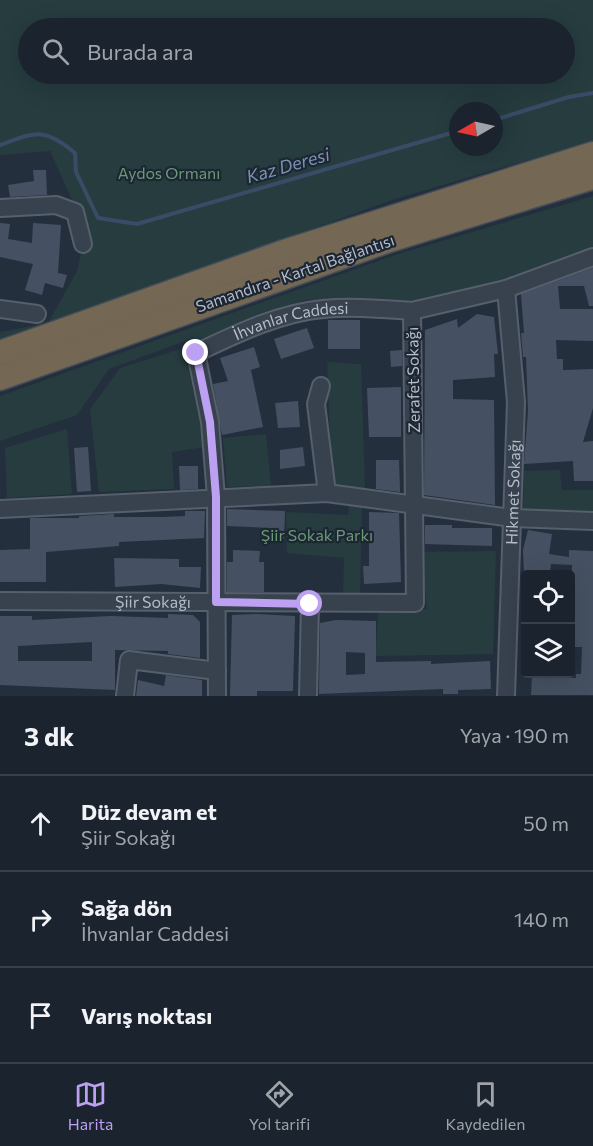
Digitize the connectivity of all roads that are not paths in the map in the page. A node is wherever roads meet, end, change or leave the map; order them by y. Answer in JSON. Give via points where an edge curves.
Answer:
{"nodes":[{"id":1,"x":593,"y":154,"type":"edge"},
{"id":2,"x":593,"y":177,"type":"edge"},
{"id":3,"x":0,"y":208,"type":"edge"},
{"id":4,"x":83,"y":244,"type":"dead end"},
{"id":5,"x":593,"y":257,"type":"edge"},
{"id":6,"x":506,"y":289,"type":"junction"},
{"id":7,"x":0,"y":309,"type":"edge"},
{"id":8,"x":412,"y":311,"type":"junction"},
{"id":9,"x":37,"y":314,"type":"dead end"},
{"id":10,"x":0,"y":353,"type":"edge"},
{"id":11,"x":0,"y":378,"type":"edge"},
{"id":12,"x":321,"y":386,"type":"dead end"},
{"id":13,"x":327,"y":493,"type":"junction"},
{"id":14,"x":216,"y":497,"type":"junction"},
{"id":15,"x":414,"y":503,"type":"junction"},
{"id":16,"x":0,"y":509,"type":"edge"},
{"id":17,"x":512,"y":518,"type":"junction"},
{"id":18,"x":593,"y":521,"type":"edge"},
{"id":19,"x":0,"y":602,"type":"edge"},
{"id":20,"x":216,"y":602,"type":"junction"},
{"id":21,"x":415,"y":603,"type":"joint"},
{"id":22,"x":310,"y":604,"type":"junction"},
{"id":23,"x":217,"y":670,"type":"junction"},
{"id":24,"x":125,"y":696,"type":"edge"},
{"id":25,"x":217,"y":696,"type":"edge"},
{"id":26,"x":308,"y":696,"type":"edge"},
{"id":27,"x":506,"y":696,"type":"edge"}],
"edges":[{"from":1,"to":10,"type":"highway","name":"Samandıra - Kartal Bağlantısı","via":[[284,252]]},
{"from":2,"to":11,"type":"highway","name":"Samandıra - Kartal Bağlantısı","via":[[378,244]]},
{"from":3,"to":4,"type":"street","via":[[56,205],[75,212]]},
{"from":5,"to":6,"type":"street","name":"Zerafet Sokağı"},
{"from":6,"to":8,"type":"street","name":"Zerafet Sokağı"},
{"from":6,"to":17,"type":"street","name":"Hikmet Sokağı","via":[[516,402]]},
{"from":7,"to":9,"type":"street"},
{"from":8,"to":14,"type":"street","name":"İhvanlar Caddesi","via":[[321,309],[274,320],[196,353],[210,422]]},
{"from":8,"to":15,"type":"street","name":"Zerafet Sokağı"},
{"from":12,"to":13,"type":"street","via":[[316,404]]},
{"from":13,"to":14,"type":"street"},
{"from":13,"to":15,"type":"street"},
{"from":14,"to":16,"type":"street"},
{"from":14,"to":20,"type":"street","name":"İhvanlar Caddesi"},
{"from":15,"to":17,"type":"street"},
{"from":15,"to":21,"type":"street","name":"Zerafet Sokağı"},
{"from":17,"to":18,"type":"street"},
{"from":17,"to":27,"type":"street","name":"Hikmet Sokağı"},
{"from":19,"to":20,"type":"street","name":"Şiir Sokağı"},
{"from":20,"to":22,"type":"street","name":"Şiir Sokağı"},
{"from":20,"to":23,"type":"street","name":"İhvanlar Caddesi"},
{"from":21,"to":22,"type":"street","name":"Şiir Sokağı"},
{"from":22,"to":26,"type":"street"},
{"from":23,"to":24,"type":"street","via":[[129,660]]},
{"from":23,"to":25,"type":"street","name":"İhvanlar Caddesi"}]}
